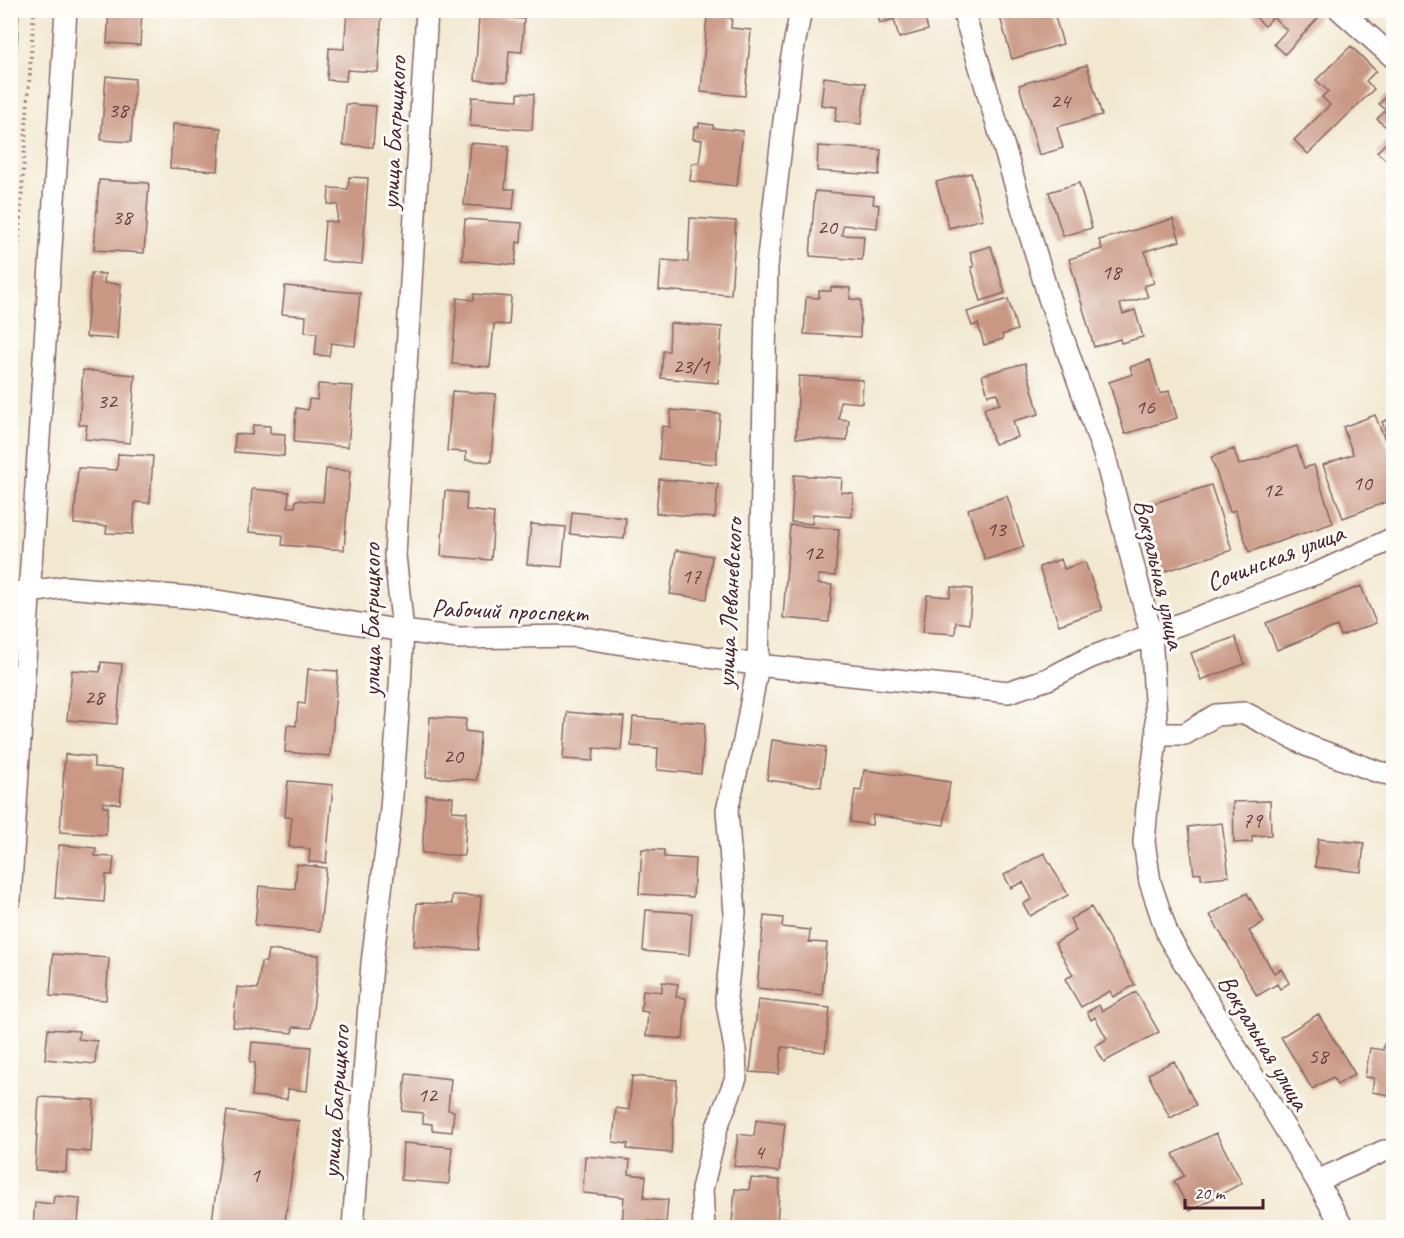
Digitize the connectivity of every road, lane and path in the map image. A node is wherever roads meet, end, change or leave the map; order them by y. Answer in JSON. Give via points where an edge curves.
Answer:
{"nodes":[{"id":1,"x":34,"y":10,"type":"edge"},
{"id":2,"x":66,"y":10,"type":"edge"},
{"id":3,"x":427,"y":10,"type":"edge"},
{"id":4,"x":801,"y":10,"type":"edge"},
{"id":5,"x":963,"y":10,"type":"edge"},
{"id":6,"x":1340,"y":10,"type":"edge"},
{"id":7,"x":1394,"y":58,"type":"edge"},
{"id":8,"x":10,"y":369,"type":"edge"},
{"id":9,"x":1394,"y":538,"type":"edge"},
{"id":10,"x":20,"y":592,"type":"edge"},
{"id":11,"x":403,"y":631,"type":"junction"},
{"id":12,"x":1152,"y":633,"type":"junction"},
{"id":13,"x":758,"y":665,"type":"junction"},
{"id":14,"x":1008,"y":692,"type":"joint"},
{"id":15,"x":1157,"y":734,"type":"junction"},
{"id":16,"x":1394,"y":775,"type":"edge"},
{"id":17,"x":10,"y":899,"type":"edge"},
{"id":18,"x":1394,"y":1151,"type":"edge"},
{"id":19,"x":1317,"y":1181,"type":"junction"},
{"id":20,"x":353,"y":1227,"type":"edge"},
{"id":21,"x":704,"y":1227,"type":"edge"},
{"id":22,"x":1343,"y":1227,"type":"edge"}],
"edges":[{"from":1,"to":8,"type":"path"},
{"from":2,"to":10,"type":"street"},
{"from":3,"to":11,"type":"street","name":"улица Багрицкого","via":[[395,555]]},
{"from":4,"to":13,"type":"street","name":"улица Леваневского","via":[[790,61],[767,266]]},
{"from":5,"to":12,"type":"street","name":"Вокзальная улица","via":[[1049,298],[1105,456]]},
{"from":6,"to":7,"type":"street"},
{"from":9,"to":12,"type":"street","name":"Сочинская улица","via":[[1320,572]]},
{"from":10,"to":11,"type":"street","name":"Рабочий проспект","via":[[65,587],[199,598]]},
{"from":10,"to":17,"type":"street"},
{"from":11,"to":13,"type":"street","name":"Рабочий проспект","via":[[459,638],[572,636]]},
{"from":11,"to":20,"type":"street","name":"улица Багрицкого","via":[[391,809],[372,963]]},
{"from":12,"to":14,"type":"street","name":"Сочинская улица","via":[[1089,658],[1048,680]]},
{"from":12,"to":15,"type":"street","name":"Вокзальная улица"},
{"from":13,"to":14,"type":"street","name":"Рабочий проспект"},
{"from":13,"to":21,"type":"street","name":"улица Леваневского","via":[[727,810],[735,913],[726,998],[736,1078],[717,1127],[702,1189]]},
{"from":15,"to":16,"type":"street","via":[[1185,734],[1216,715],[1245,713],[1308,746]]},
{"from":15,"to":19,"type":"street","name":"Вокзальная улица","via":[[1144,842],[1150,882],[1168,936]]},
{"from":18,"to":19,"type":"street","via":[[1384,1151]]},
{"from":19,"to":22,"type":"street","name":"Вокзальная улица"}]}
